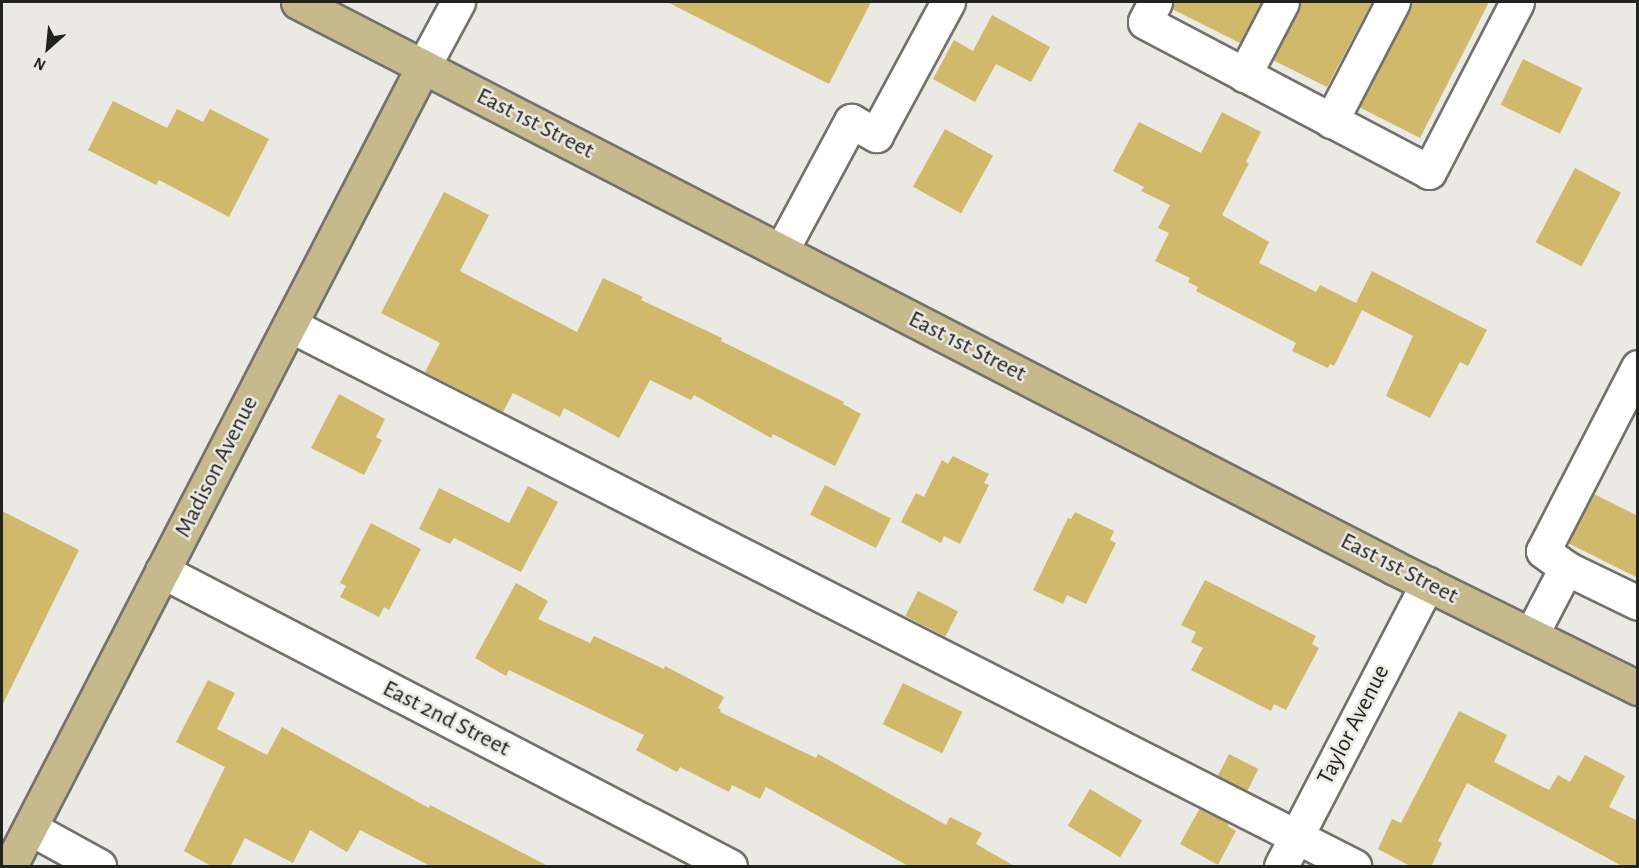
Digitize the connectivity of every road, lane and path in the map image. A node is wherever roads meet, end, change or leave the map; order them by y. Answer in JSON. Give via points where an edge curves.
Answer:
{"nodes":[{"id":1,"x":298,"y":2,"type":"edge"},
{"id":2,"x":458,"y":2,"type":"edge"},
{"id":3,"x":948,"y":2,"type":"edge"},
{"id":4,"x":1155,"y":2,"type":"edge"},
{"id":5,"x":1282,"y":2,"type":"edge"},
{"id":6,"x":1393,"y":2,"type":"edge"},
{"id":7,"x":1517,"y":2,"type":"edge"},
{"id":8,"x":423,"y":67,"type":"junction"},
{"id":9,"x":1244,"y":75,"type":"junction"},
{"id":10,"x":1331,"y":121,"type":"junction"},
{"id":11,"x":781,"y":251,"type":"junction"},
{"id":12,"x":290,"y":325,"type":"junction"},
{"id":13,"x":1638,"y":367,"type":"edge"},
{"id":14,"x":1566,"y":568,"type":"junction"},
{"id":15,"x":162,"y":572,"type":"junction"},
{"id":16,"x":1427,"y":584,"type":"junction"},
{"id":17,"x":1638,"y":603,"type":"edge"},
{"id":18,"x":1531,"y":635,"type":"junction"},
{"id":19,"x":1638,"y":688,"type":"edge"},
{"id":20,"x":30,"y":828,"type":"junction"},
{"id":21,"x":1296,"y":837,"type":"junction"},
{"id":22,"x":10,"y":867,"type":"edge"},
{"id":23,"x":99,"y":867,"type":"edge"},
{"id":24,"x":730,"y":867,"type":"edge"},
{"id":25,"x":1281,"y":867,"type":"edge"},
{"id":26,"x":1354,"y":867,"type":"edge"}],
"edges":[{"from":1,"to":8,"type":"main road","name":"East 1st Street"},
{"from":2,"to":8,"type":"street"},
{"from":3,"to":11,"type":"street","via":[[876,135],[851,121]]},
{"from":4,"to":9,"type":"street","via":[[1145,22]]},
{"from":5,"to":9,"type":"street"},
{"from":6,"to":10,"type":"street"},
{"from":7,"to":10,"type":"street","via":[[1429,172]]},
{"from":8,"to":11,"type":"main road","name":"East 1st Street"},
{"from":8,"to":12,"type":"main road","name":"Madison Avenue"},
{"from":9,"to":10,"type":"street"},
{"from":11,"to":16,"type":"main road","name":"East 1st Street"},
{"from":12,"to":15,"type":"main road","name":"Madison Avenue"},
{"from":12,"to":21,"type":"street"},
{"from":13,"to":14,"type":"street","via":[[1543,551]]},
{"from":14,"to":17,"type":"street"},
{"from":14,"to":18,"type":"street"},
{"from":15,"to":20,"type":"main road","name":"Madison Avenue"},
{"from":15,"to":24,"type":"street","name":"East 2nd Street"},
{"from":16,"to":18,"type":"main road","name":"East 1st Street"},
{"from":16,"to":21,"type":"street","name":"Taylor Avenue"},
{"from":18,"to":19,"type":"main road","name":"East 1st Street"},
{"from":20,"to":22,"type":"main road","name":"Madison Avenue"},
{"from":20,"to":23,"type":"street"},
{"from":21,"to":25,"type":"street","name":"Taylor Avenue"},
{"from":21,"to":26,"type":"street"}]}
